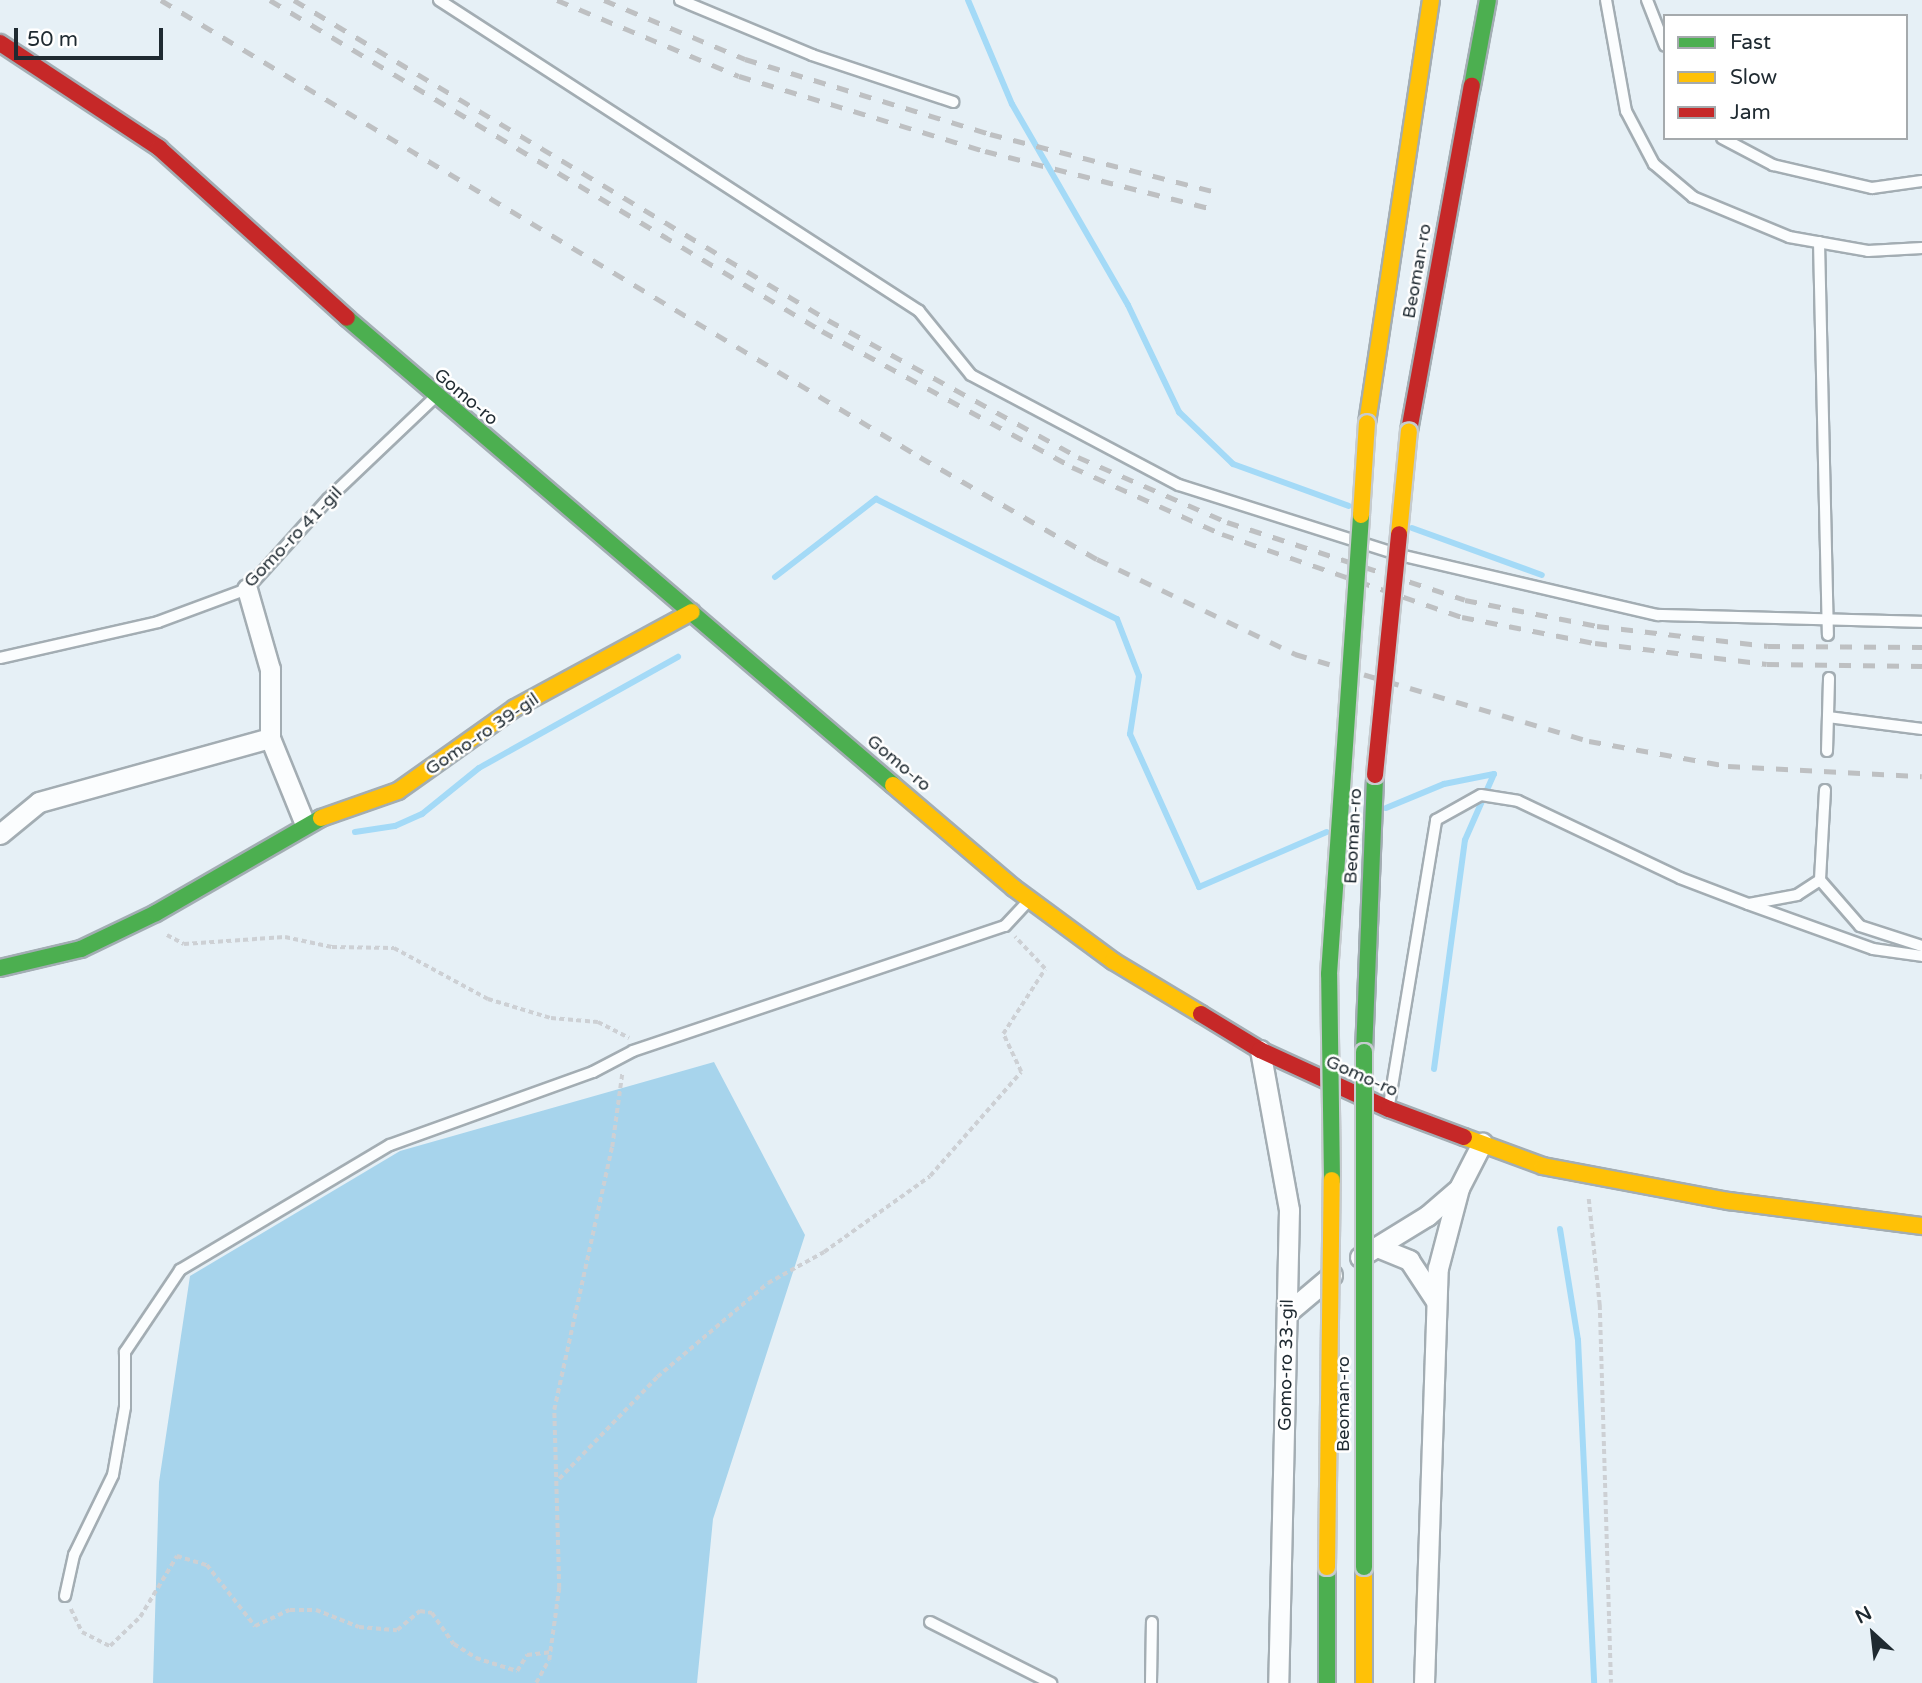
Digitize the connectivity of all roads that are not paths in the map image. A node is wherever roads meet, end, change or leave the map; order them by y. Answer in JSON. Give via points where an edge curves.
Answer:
{"nodes":[{"id":1,"x":439,"y":0,"type":"edge"},
{"id":2,"x":680,"y":0,"type":"edge"},
{"id":3,"x":1431,"y":0,"type":"edge"},
{"id":4,"x":1488,"y":0,"type":"edge"},
{"id":5,"x":1606,"y":0,"type":"edge"},
{"id":6,"x":1647,"y":0,"type":"edge"},
{"id":7,"x":1663,"y":41,"type":"edge"},
{"id":8,"x":0,"y":43,"type":"edge"},
{"id":9,"x":953,"y":102,"type":"dead end"},
{"id":10,"x":1726,"y":140,"type":"edge"},
{"id":11,"x":1922,"y":181,"type":"edge"},
{"id":12,"x":1819,"y":242,"type":"junction"},
{"id":13,"x":1922,"y":248,"type":"edge"},
{"id":14,"x":435,"y":397,"type":"junction"},
{"id":15,"x":247,"y":589,"type":"junction"},
{"id":16,"x":692,"y":612,"type":"junction"},
{"id":17,"x":1827,"y":620,"type":"junction"},
{"id":18,"x":1922,"y":622,"type":"edge"},
{"id":19,"x":1828,"y":635,"type":"dead end"},
{"id":20,"x":0,"y":658,"type":"edge"},
{"id":21,"x":1829,"y":678,"type":"dead end"},
{"id":22,"x":1828,"y":717,"type":"junction"},
{"id":23,"x":1922,"y":729,"type":"edge"},
{"id":24,"x":270,"y":738,"type":"junction"},
{"id":25,"x":1827,"y":751,"type":"dead end"},
{"id":26,"x":1825,"y":790,"type":"dead end"},
{"id":27,"x":304,"y":824,"type":"junction"},
{"id":28,"x":0,"y":834,"type":"edge"},
{"id":29,"x":1820,"y":880,"type":"junction"},
{"id":30,"x":1029,"y":899,"type":"junction"},
{"id":31,"x":1748,"y":904,"type":"junction"},
{"id":32,"x":1922,"y":946,"type":"edge"},
{"id":33,"x":1922,"y":956,"type":"edge"},
{"id":34,"x":0,"y":968,"type":"edge"},
{"id":35,"x":1261,"y":1050,"type":"junction"},
{"id":36,"x":1388,"y":1109,"type":"junction"},
{"id":37,"x":1482,"y":1143,"type":"junction"},
{"id":38,"x":1459,"y":1188,"type":"junction"},
{"id":39,"x":1922,"y":1226,"type":"edge"},
{"id":40,"x":1377,"y":1247,"type":"junction"},
{"id":41,"x":1436,"y":1302,"type":"junction"},
{"id":42,"x":1287,"y":1313,"type":"junction"},
{"id":43,"x":65,"y":1596,"type":"road end"},
{"id":44,"x":930,"y":1622,"type":"dead end"},
{"id":45,"x":1152,"y":1622,"type":"dead end"},
{"id":46,"x":1051,"y":1683,"type":"edge"},
{"id":47,"x":1151,"y":1683,"type":"edge"},
{"id":48,"x":1278,"y":1683,"type":"edge"},
{"id":49,"x":1327,"y":1683,"type":"edge"},
{"id":50,"x":1364,"y":1683,"type":"edge"},
{"id":51,"x":1424,"y":1683,"type":"edge"}],
"edges":[{"from":1,"to":17,"type":"lane","via":[[919,311],[971,375],[1180,485],[1459,572],[1658,615]]},
{"from":2,"to":9,"type":"lane","via":[[812,55]]},
{"from":3,"to":49,"type":"main road","name":"Beoman-ro","bridge":true,"via":[[1367,423],[1329,974],[1332,1214]]},
{"from":4,"to":50,"type":"main road","name":"Beoman-ro","bridge":true,"via":[[1409,430],[1375,775],[1364,1027]]},
{"from":5,"to":12,"type":"lane","via":[[1626,111],[1654,164],[1693,197],[1789,237]]},
{"from":6,"to":7,"type":"lane"},
{"from":8,"to":14,"type":"main road","name":"Gomo-ro","via":[[159,148]]},
{"from":10,"to":11,"type":"lane","via":[[1773,165],[1872,188]]},
{"from":12,"to":13,"type":"lane","via":[[1868,251]]},
{"from":12,"to":17,"type":"lane"},
{"from":14,"to":15,"type":"lane","name":"Gomo-ro 41-gil","via":[[328,499]]},
{"from":14,"to":16,"type":"main road","name":"Gomo-ro"},
{"from":15,"to":20,"type":"lane","name":"Gomo-ro 41-gil","via":[[158,622]]},
{"from":15,"to":24,"type":"street","via":[[270,669]]},
{"from":16,"to":27,"type":"main road","name":"Gomo-ro 39-gil","via":[[515,708],[398,791]]},
{"from":16,"to":30,"type":"main road","name":"Gomo-ro"},
{"from":17,"to":18,"type":"lane"},
{"from":17,"to":19,"type":"lane"},
{"from":21,"to":22,"type":"lane"},
{"from":22,"to":23,"type":"lane"},
{"from":22,"to":25,"type":"lane"},
{"from":24,"to":27,"type":"street"},
{"from":24,"to":28,"type":"street","via":[[39,802]]},
{"from":26,"to":29,"type":"lane"},
{"from":27,"to":34,"type":"main road","name":"Gomo-ro 39-gil","via":[[156,913],[81,949]]},
{"from":29,"to":31,"type":"lane","via":[[1797,895]]},
{"from":29,"to":32,"type":"lane","via":[[1860,926]]},
{"from":30,"to":35,"type":"main road","name":"Gomo-ro","via":[[1113,961]]},
{"from":30,"to":43,"type":"lane","via":[[1005,926],[625,1054],[593,1072],[390,1145],[180,1270],[125,1352],[125,1407],[113,1475],[74,1555]]},
{"from":31,"to":33,"type":"lane","via":[[1874,949]]},
{"from":31,"to":36,"type":"lane","via":[[1680,878],[1518,801],[1481,794],[1436,820]]},
{"from":35,"to":36,"type":"main road","name":"Gomo-ro"},
{"from":35,"to":42,"type":"street","name":"Gomo-ro 33-gil","via":[[1286,1176]]},
{"from":36,"to":37,"type":"main road","name":"Gomo-ro"},
{"from":37,"to":38,"type":"street"},
{"from":37,"to":39,"type":"main road","name":"Gomo-ro","via":[[1544,1166],[1729,1201]]},
{"from":38,"to":40,"type":"street","via":[[1427,1216]]},
{"from":38,"to":41,"type":"street","via":[[1443,1244]]},
{"from":40,"to":41,"type":"street","via":[[1409,1260]]},
{"from":40,"to":42,"type":"street","via":[[1336,1272]]},
{"from":41,"to":51,"type":"street"},
{"from":42,"to":48,"type":"street","name":"Gomo-ro 33-gil"},
{"from":44,"to":46,"type":"lane"},
{"from":45,"to":47,"type":"lane"}]}
